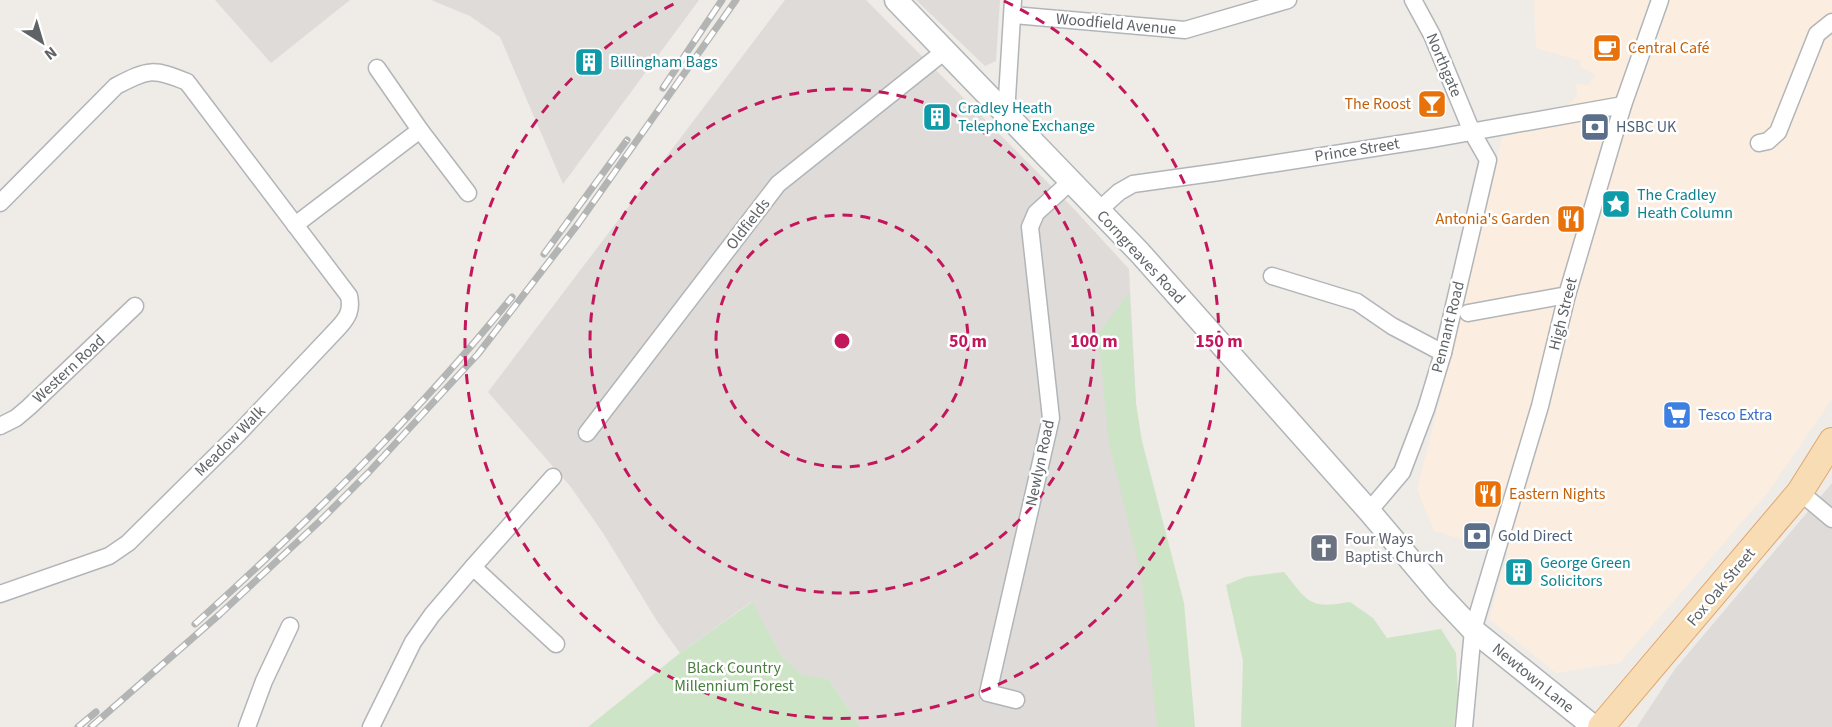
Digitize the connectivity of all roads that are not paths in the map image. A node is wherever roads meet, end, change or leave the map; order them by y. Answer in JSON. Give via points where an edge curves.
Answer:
{"nodes":[{"id":1,"x":896,"y":0,"type":"edge"},
{"id":2,"x":1288,"y":0,"type":"edge"},
{"id":3,"x":1413,"y":0,"type":"edge"},
{"id":4,"x":1660,"y":0,"type":"edge"},
{"id":5,"x":1013,"y":7,"type":"edge"},
{"id":6,"x":1832,"y":22,"type":"edge"},
{"id":7,"x":946,"y":50,"type":"junction"},
{"id":8,"x":376,"y":68,"type":"dead end"},
{"id":9,"x":1623,"y":105,"type":"junction"},
{"id":10,"x":1006,"y":114,"type":"junction"},
{"id":11,"x":420,"y":130,"type":"junction"},
{"id":12,"x":1473,"y":132,"type":"junction"},
{"id":13,"x":1759,"y":143,"type":"dead end"},
{"id":14,"x":1070,"y":182,"type":"junction"},
{"id":15,"x":468,"y":193,"type":"dead end"},
{"id":16,"x":0,"y":203,"type":"edge"},
{"id":17,"x":1098,"y":211,"type":"junction"},
{"id":18,"x":295,"y":225,"type":"junction"},
{"id":19,"x":1272,"y":276,"type":"dead end"},
{"id":20,"x":1567,"y":296,"type":"junction"},
{"id":21,"x":135,"y":306,"type":"dead end"},
{"id":22,"x":1468,"y":313,"type":"dead end"},
{"id":23,"x":1443,"y":353,"type":"junction"},
{"id":24,"x":0,"y":426,"type":"edge"},
{"id":25,"x":587,"y":433,"type":"dead end"},
{"id":26,"x":1832,"y":441,"type":"edge"},
{"id":27,"x":553,"y":477,"type":"dead end"},
{"id":28,"x":1800,"y":492,"type":"junction"},
{"id":29,"x":1369,"y":511,"type":"junction"},
{"id":30,"x":1832,"y":519,"type":"edge"},
{"id":31,"x":473,"y":567,"type":"junction"},
{"id":32,"x":0,"y":594,"type":"edge"},
{"id":33,"x":290,"y":626,"type":"dead end"},
{"id":34,"x":1473,"y":630,"type":"junction"},
{"id":35,"x":556,"y":644,"type":"dead end"},
{"id":36,"x":1016,"y":700,"type":"dead end"},
{"id":37,"x":247,"y":727,"type":"edge"},
{"id":38,"x":371,"y":727,"type":"edge"},
{"id":39,"x":1464,"y":727,"type":"edge"},
{"id":40,"x":1469,"y":727,"type":"edge"},
{"id":41,"x":1594,"y":727,"type":"edge"},
{"id":42,"x":1601,"y":727,"type":"edge"}],
"edges":[{"from":1,"to":7,"type":"main road","name":"Corngreaves Road"},
{"from":2,"to":5,"type":"street","name":"Woodfield Avenue","via":[[1185,30]]},
{"from":3,"to":12,"type":"street","name":"Northgate"},
{"from":4,"to":9,"type":"street","name":"High Street"},
{"from":5,"to":10,"type":"street"},
{"from":6,"to":13,"type":"street","via":[[1817,34],[1778,132]]},
{"from":7,"to":10,"type":"main road","name":"Corngreaves Road"},
{"from":7,"to":25,"type":"street","name":"Oldfields","via":[[778,184]]},
{"from":8,"to":11,"type":"street"},
{"from":9,"to":12,"type":"street","name":"Prince Street"},
{"from":9,"to":20,"type":"street","name":"High Street"},
{"from":10,"to":14,"type":"main road","name":"Corngreaves Road"},
{"from":11,"to":15,"type":"street"},
{"from":11,"to":18,"type":"street"},
{"from":12,"to":17,"type":"street","name":"Prince Street","via":[[1132,184]]},
{"from":12,"to":23,"type":"street","name":"Pennant Road","via":[[1488,160]]},
{"from":14,"to":17,"type":"main road","name":"Corngreaves Road"},
{"from":14,"to":36,"type":"street","name":"Newlyn Road","via":[[1036,213],[1030,227],[1051,418],[988,693]]},
{"from":16,"to":18,"type":"street","name":"Meadow Walk","via":[[116,86],[140,74],[158,71],[187,82]]},
{"from":17,"to":29,"type":"main road","name":"Corngreaves Road","via":[[1140,253]]},
{"from":18,"to":32,"type":"street","name":"Meadow Walk","via":[[349,296],[346,319],[128,543],[109,556]]},
{"from":19,"to":23,"type":"street","via":[[1357,302]]},
{"from":20,"to":22,"type":"street"},
{"from":20,"to":34,"type":"street","name":"High Street","via":[[1540,406]]},
{"from":21,"to":24,"type":"street","name":"Western Road","via":[[29,407]]},
{"from":23,"to":29,"type":"street","name":"Pennant Road","via":[[1402,472]]},
{"from":26,"to":28,"type":"main road","name":"Fox Oak Street"},
{"from":27,"to":31,"type":"street"},
{"from":28,"to":30,"type":"street"},
{"from":28,"to":42,"type":"main road","name":"Fox Oak Street"},
{"from":29,"to":34,"type":"main road","name":"Corngreaves Road"},
{"from":31,"to":35,"type":"street"},
{"from":31,"to":38,"type":"street","via":[[413,642]]},
{"from":33,"to":37,"type":"street"},
{"from":34,"to":39,"type":"street"},
{"from":34,"to":40,"type":"street","via":[[1478,649]]},
{"from":34,"to":41,"type":"main road","name":"Newtown Lane"}]}
